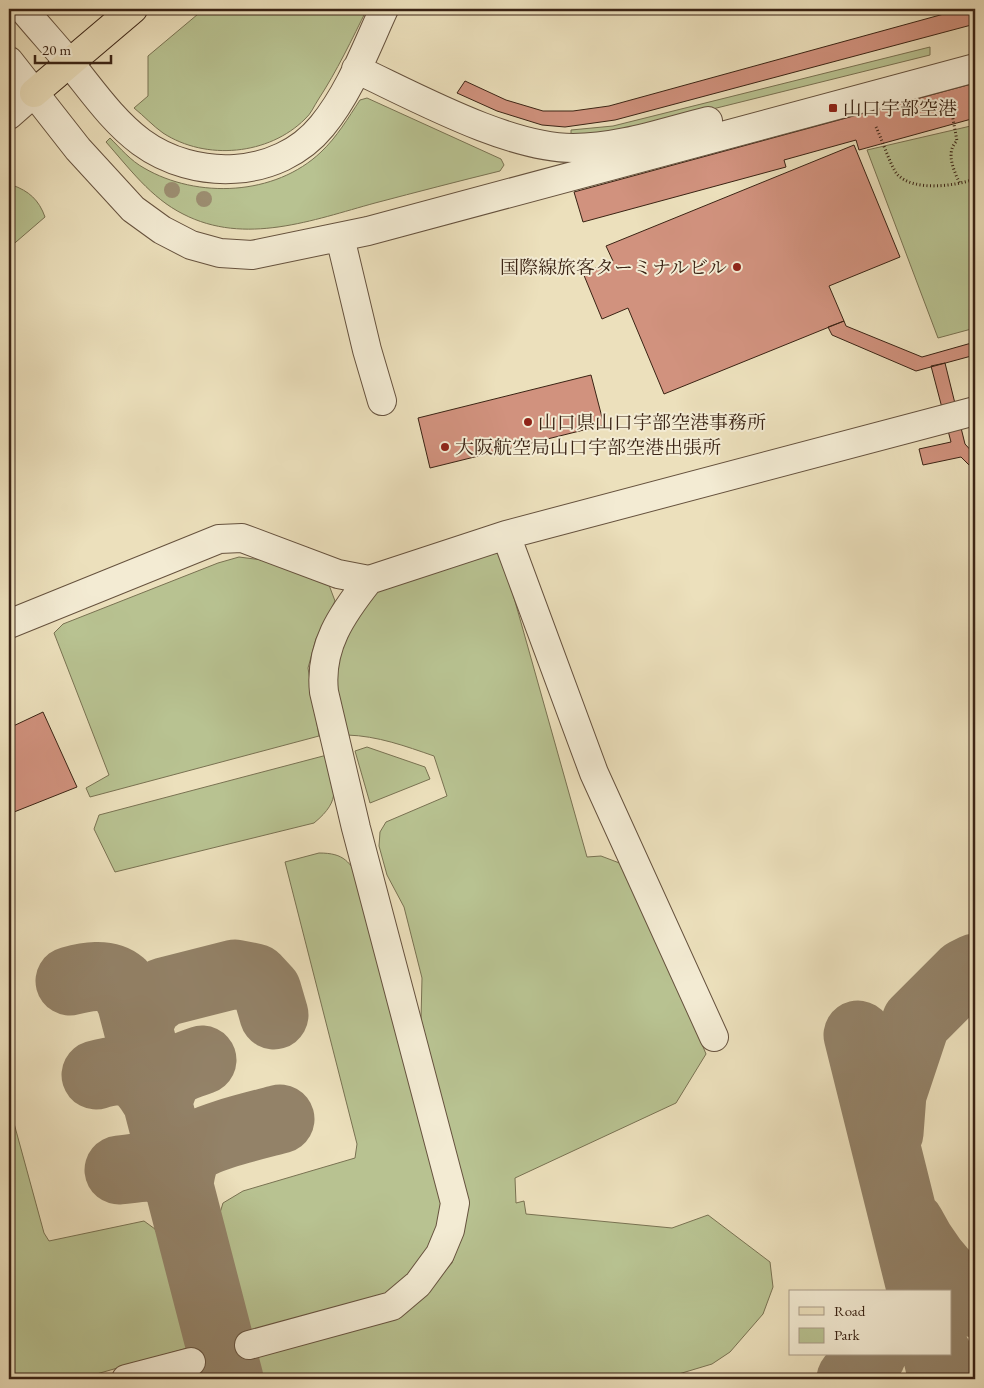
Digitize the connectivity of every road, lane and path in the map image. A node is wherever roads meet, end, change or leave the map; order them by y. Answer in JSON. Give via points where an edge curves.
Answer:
{"nodes":[{"id":1,"x":23,"y":9,"type":"edge"},
{"id":2,"x":132,"y":9,"type":"edge"},
{"id":3,"x":384,"y":9,"type":"edge"},
{"id":4,"x":9,"y":61,"type":"edge"},
{"id":5,"x":70,"y":63,"type":"junction"},
{"id":6,"x":975,"y":68,"type":"edge"},
{"id":7,"x":356,"y":69,"type":"junction"},
{"id":8,"x":34,"y":93,"type":"junction"},
{"id":9,"x":951,"y":108,"type":"dead end"},
{"id":10,"x":9,"y":115,"type":"edge"},
{"id":11,"x":800,"y":117,"type":"junction"},
{"id":12,"x":876,"y":127,"type":"dead end"},
{"id":13,"x":975,"y":179,"type":"edge"},
{"id":14,"x":960,"y":184,"type":"junction"},
{"id":15,"x":340,"y":237,"type":"junction"},
{"id":16,"x":975,"y":277,"type":"edge"},
{"id":17,"x":975,"y":287,"type":"edge"},
{"id":18,"x":382,"y":401,"type":"dead end"},
{"id":19,"x":975,"y":411,"type":"edge"},
{"id":20,"x":506,"y":535,"type":"junction"},
{"id":21,"x":369,"y":580,"type":"junction"},
{"id":22,"x":9,"y":624,"type":"edge"},
{"id":23,"x":714,"y":1038,"type":"dead end"},
{"id":24,"x":249,"y":1345,"type":"dead end"},
{"id":25,"x":191,"y":1362,"type":"dead end"},
{"id":26,"x":126,"y":1379,"type":"edge"}],
"edges":[{"from":1,"to":5,"type":"street"},
{"from":2,"to":5,"type":"main road"},
{"from":3,"to":7,"type":"street"},
{"from":4,"to":8,"type":"street"},
{"from":5,"to":7,"type":"street","via":[[111,115],[160,155],[206,169],[236,170],[283,156],[304,144],[337,106]]},
{"from":5,"to":8,"type":"main road"},
{"from":6,"to":11,"type":"street"},
{"from":7,"to":11,"type":"street","via":[[481,126],[548,146],[574,148],[615,144],[749,111]]},
{"from":8,"to":10,"type":"street"},
{"from":8,"to":15,"type":"street","via":[[78,149],[133,209],[162,230],[191,245],[220,252],[252,254]]},
{"from":9,"to":14,"type":"path","via":[[957,141],[951,155]]},
{"from":11,"to":15,"type":"street"},
{"from":12,"to":14,"type":"path","via":[[897,174],[918,185]]},
{"from":13,"to":14,"type":"path"},
{"from":15,"to":18,"type":"street"},
{"from":16,"to":17,"type":"path"},
{"from":19,"to":20,"type":"street"},
{"from":20,"to":21,"type":"street"},
{"from":20,"to":23,"type":"street","via":[[594,772]]},
{"from":21,"to":22,"type":"street","via":[[338,574],[242,538],[219,538]]},
{"from":21,"to":24,"type":"street","via":[[344,612],[327,650],[322,673],[324,692],[356,828],[455,1203],[450,1230],[440,1254],[418,1284],[392,1306]]},
{"from":25,"to":26,"type":"street"}]}
